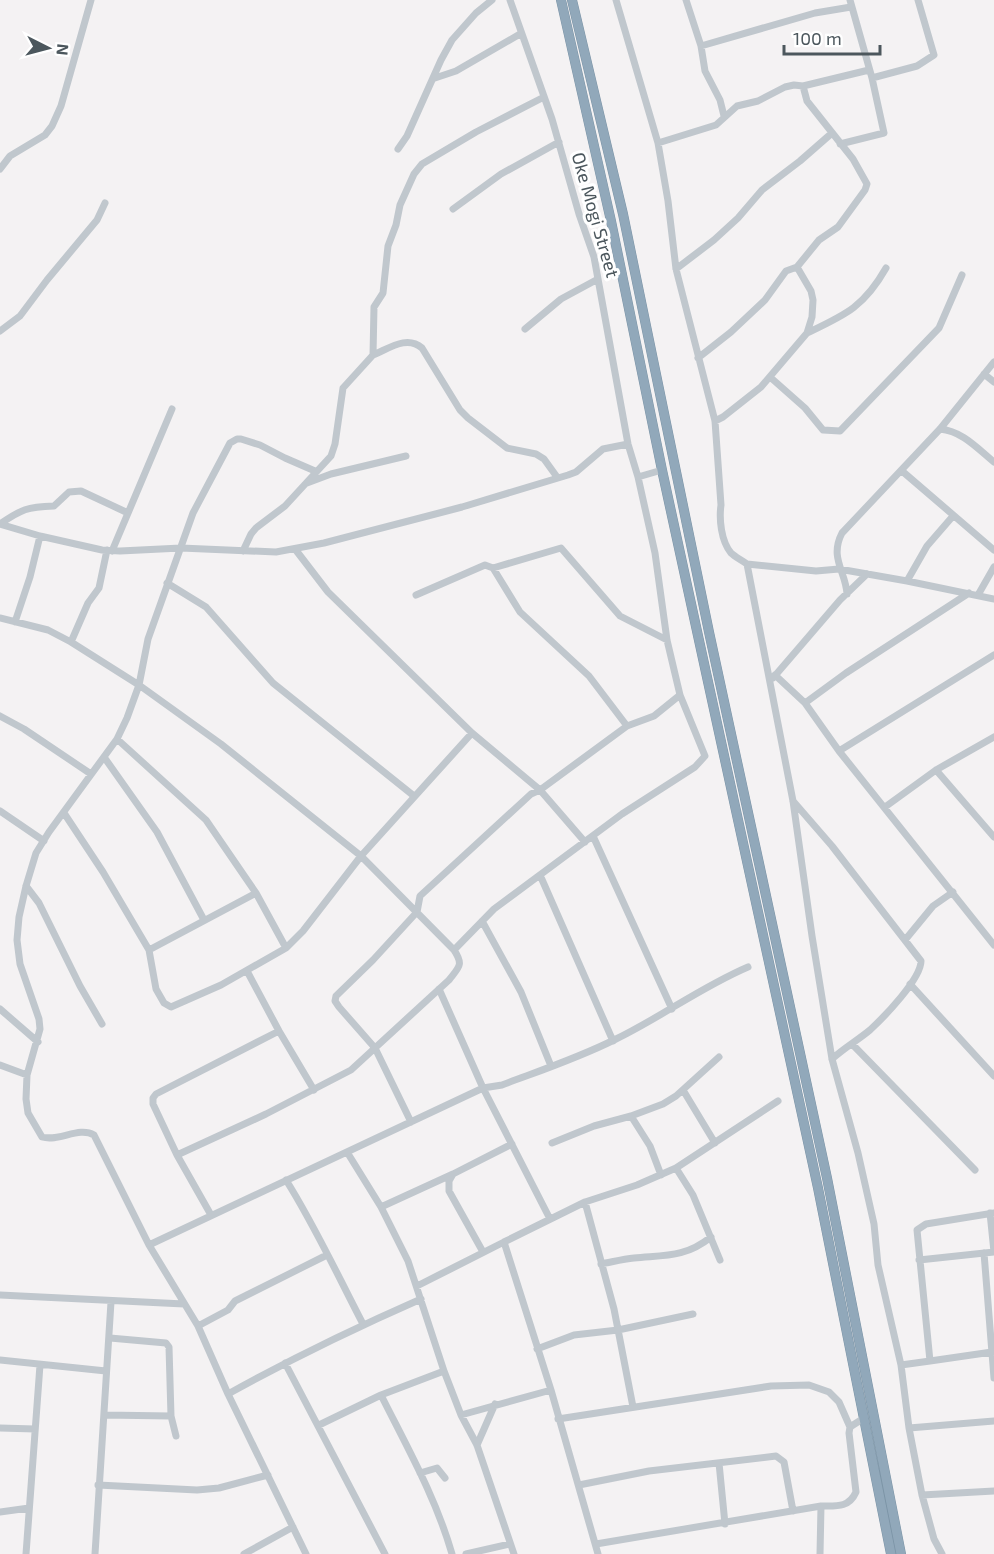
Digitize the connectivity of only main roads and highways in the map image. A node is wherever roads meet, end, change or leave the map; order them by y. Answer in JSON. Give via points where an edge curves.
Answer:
{"nodes":[{"id":1,"x":561,"y":0,"type":"edge"},
{"id":2,"x":572,"y":0,"type":"edge"},
{"id":3,"x":891,"y":1554,"type":"edge"},
{"id":4,"x":901,"y":1554,"type":"edge"}],
"edges":[{"from":1,"to":3,"type":"highway","via":[[796,1085]]},
{"from":2,"to":4,"type":"highway","via":[[623,214]]}]}
